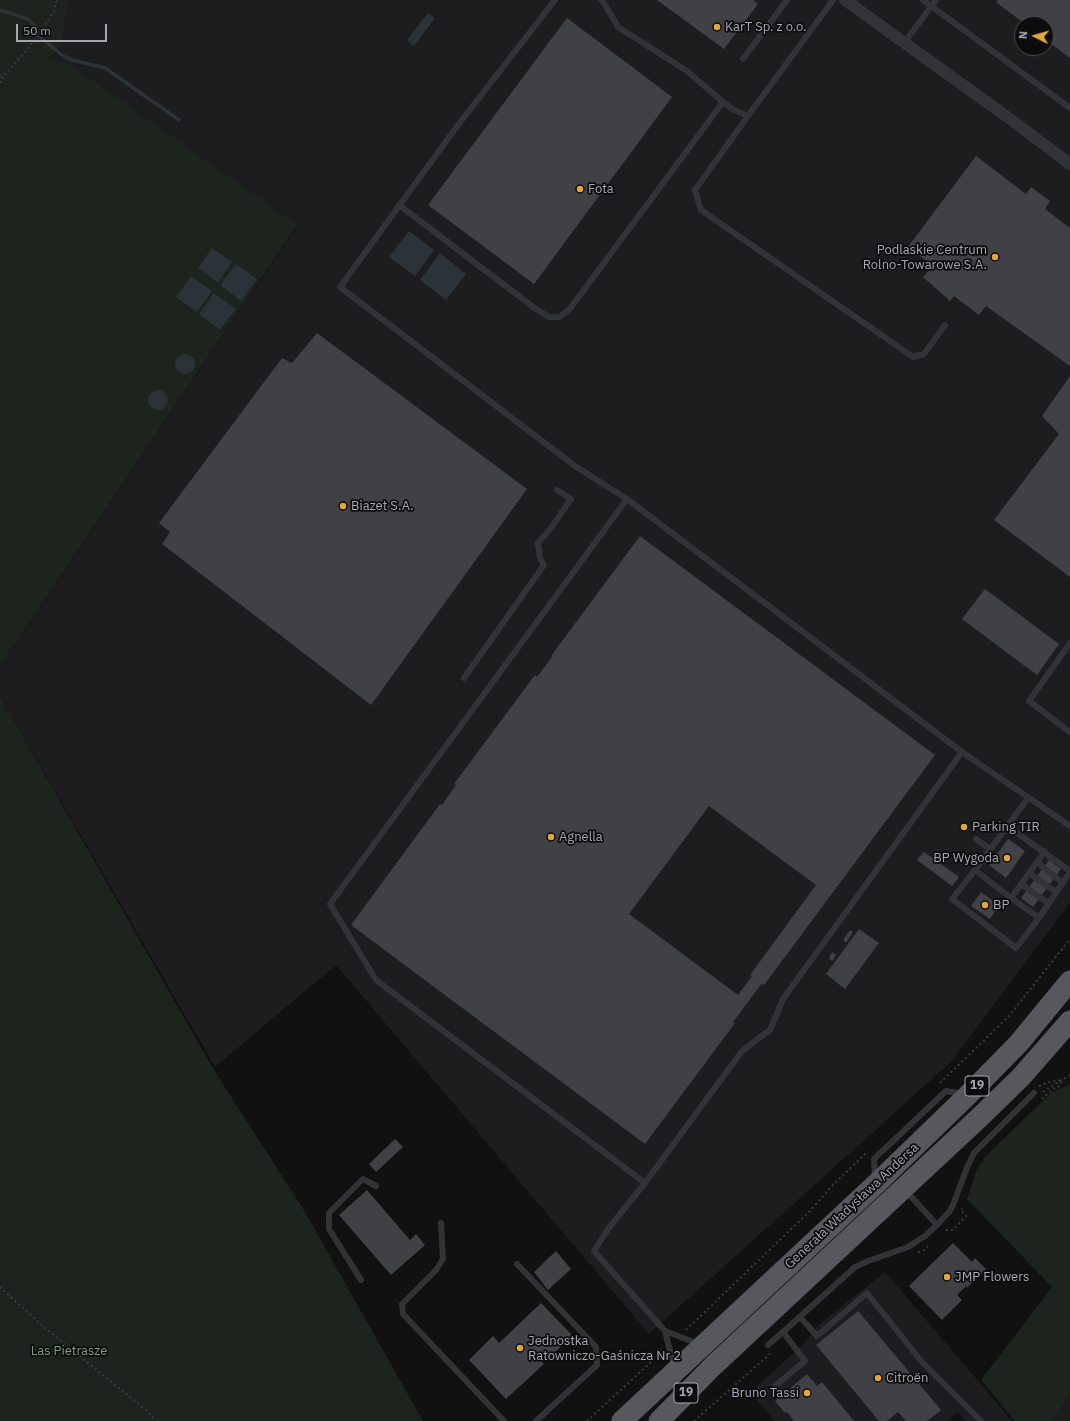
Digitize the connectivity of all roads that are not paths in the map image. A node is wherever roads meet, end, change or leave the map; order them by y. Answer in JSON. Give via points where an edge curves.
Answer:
{"nodes":[{"id":1,"x":555,"y":0,"type":"edge"},
{"id":2,"x":601,"y":0,"type":"edge"},
{"id":3,"x":787,"y":0,"type":"edge"},
{"id":4,"x":833,"y":0,"type":"edge"},
{"id":5,"x":845,"y":0,"type":"edge"},
{"id":6,"x":923,"y":0,"type":"edge"},
{"id":7,"x":936,"y":0,"type":"edge"},
{"id":8,"x":931,"y":6,"type":"junction"},
{"id":9,"x":904,"y":42,"type":"junction"},
{"id":10,"x":743,"y":59,"type":"dead end"},
{"id":11,"x":723,"y":102,"type":"junction"},
{"id":12,"x":1070,"y":108,"type":"edge"},
{"id":13,"x":748,"y":116,"type":"junction"},
{"id":14,"x":1070,"y":164,"type":"edge"},
{"id":15,"x":399,"y":205,"type":"junction"},
{"id":16,"x":945,"y":325,"type":"dead end"},
{"id":17,"x":557,"y":490,"type":"dead end"},
{"id":18,"x":627,"y":499,"type":"junction"},
{"id":19,"x":1070,"y":643,"type":"edge"},
{"id":20,"x":464,"y":678,"type":"dead end"},
{"id":21,"x":1070,"y":732,"type":"edge"},
{"id":22,"x":962,"y":752,"type":"junction"},
{"id":23,"x":1028,"y":798,"type":"junction"},
{"id":24,"x":1007,"y":826,"type":"junction"},
{"id":25,"x":1070,"y":826,"type":"edge"},
{"id":26,"x":976,"y":839,"type":"dead end"},
{"id":27,"x":990,"y":849,"type":"junction"},
{"id":28,"x":1045,"y":851,"type":"junction"},
{"id":29,"x":1037,"y":862,"type":"junction"},
{"id":30,"x":975,"y":870,"type":"junction"},
{"id":31,"x":1070,"y":872,"type":"edge"},
{"id":32,"x":1029,"y":873,"type":"junction"},
{"id":33,"x":1063,"y":883,"type":"junction"},
{"id":34,"x":1021,"y":884,"type":"junction"},
{"id":35,"x":1056,"y":892,"type":"junction"},
{"id":36,"x":1011,"y":898,"type":"junction"},
{"id":37,"x":1048,"y":903,"type":"junction"},
{"id":38,"x":1039,"y":918,"type":"junction"},
{"id":39,"x":1070,"y":981,"type":"edge"},
{"id":40,"x":1065,"y":1030,"type":"edge"},
{"id":41,"x":1034,"y":1093,"type":"road end"},
{"id":42,"x":645,"y":1183,"type":"junction"},
{"id":43,"x":376,"y":1186,"type":"dead end"},
{"id":44,"x":904,"y":1189,"type":"junction"},
{"id":45,"x":441,"y":1223,"type":"dead end"},
{"id":46,"x":937,"y":1225,"type":"junction"},
{"id":47,"x":517,"y":1264,"type":"dead end"},
{"id":48,"x":361,"y":1280,"type":"dead end"},
{"id":49,"x":800,"y":1317,"type":"junction"},
{"id":50,"x":665,"y":1331,"type":"junction"},
{"id":51,"x":783,"y":1332,"type":"junction"},
{"id":52,"x":768,"y":1345,"type":"dead end"},
{"id":53,"x":703,"y":1346,"type":"junction"},
{"id":54,"x":676,"y":1372,"type":"junction"},
{"id":55,"x":774,"y":1388,"type":"dead end"},
{"id":56,"x":504,"y":1421,"type":"edge"},
{"id":57,"x":536,"y":1421,"type":"edge"},
{"id":58,"x":622,"y":1421,"type":"edge"},
{"id":59,"x":659,"y":1421,"type":"edge"},
{"id":60,"x":981,"y":1421,"type":"edge"}],
"edges":[{"from":1,"to":15,"type":"lane"},
{"from":2,"to":11,"type":"lane","via":[[618,27],[687,71]]},
{"from":3,"to":10,"type":"lane"},
{"from":4,"to":13,"type":"lane"},
{"from":5,"to":9,"type":"street"},
{"from":6,"to":8,"type":"lane"},
{"from":7,"to":8,"type":"lane"},
{"from":8,"to":9,"type":"lane"},
{"from":8,"to":12,"type":"lane"},
{"from":9,"to":14,"type":"street"},
{"from":11,"to":13,"type":"lane"},
{"from":11,"to":15,"type":"lane","via":[[569,310],[559,317],[548,316],[536,309]]},
{"from":13,"to":16,"type":"lane","via":[[695,190],[701,210],[913,357],[924,354]]},
{"from":15,"to":18,"type":"lane","via":[[340,287],[575,466]]},
{"from":17,"to":20,"type":"lane","via":[[571,499],[538,543],[540,558],[544,565]]},
{"from":18,"to":22,"type":"lane"},
{"from":18,"to":42,"type":"lane","via":[[330,904],[376,980]]},
{"from":19,"to":21,"type":"lane","via":[[1028,701]]},
{"from":22,"to":23,"type":"lane"},
{"from":22,"to":42,"type":"lane","via":[[783,999],[770,1030],[742,1051]]},
{"from":23,"to":24,"type":"lane"},
{"from":23,"to":25,"type":"lane"},
{"from":24,"to":27,"type":"lane"},
{"from":24,"to":28,"type":"lane"},
{"from":26,"to":27,"type":"lane"},
{"from":27,"to":30,"type":"lane"},
{"from":28,"to":29,"type":"lane"},
{"from":28,"to":31,"type":"lane"},
{"from":29,"to":32,"type":"lane"},
{"from":29,"to":33,"type":"lane"},
{"from":30,"to":36,"type":"lane"},
{"from":30,"to":38,"type":"lane","via":[[952,899],[1016,948]]},
{"from":31,"to":33,"type":"lane"},
{"from":32,"to":34,"type":"lane"},
{"from":32,"to":35,"type":"lane"},
{"from":33,"to":35,"type":"lane"},
{"from":34,"to":36,"type":"lane"},
{"from":34,"to":37,"type":"lane"},
{"from":35,"to":37,"type":"lane"},
{"from":36,"to":38,"type":"lane"},
{"from":37,"to":38,"type":"lane"},
{"from":39,"to":53,"type":"highway","name":"Generała Władysława Andersa","number":"19","via":[[1019,1043],[968,1095]]},
{"from":40,"to":44,"type":"highway","name":"Generała Władysława Andersa","number":"19"},
{"from":41,"to":46,"type":"lane","via":[[974,1153],[953,1205]]},
{"from":42,"to":50,"type":"lane","via":[[594,1251]]},
{"from":43,"to":48,"type":"lane","via":[[363,1179],[329,1213],[329,1229]]},
{"from":44,"to":46,"type":"lane"},
{"from":44,"to":59,"type":"highway","name":"Generała Władysława Andersa","number":"19","via":[[713,1366]]},
{"from":45,"to":56,"type":"lane","via":[[443,1259],[436,1270],[402,1304],[403,1314]]},
{"from":46,"to":49,"type":"lane","via":[[908,1247],[855,1267]]},
{"from":47,"to":57,"type":"lane","via":[[596,1347],[596,1365]]},
{"from":49,"to":51,"type":"lane"},
{"from":49,"to":60,"type":"lane","via":[[817,1336],[867,1293],[922,1362]]},
{"from":50,"to":53,"type":"lane"},
{"from":50,"to":54,"type":"lane"},
{"from":51,"to":52,"type":"lane"},
{"from":51,"to":55,"type":"lane","via":[[805,1361]]},
{"from":53,"to":54,"type":"highway","name":"Generała Władysława Andersa","number":"19"},
{"from":54,"to":58,"type":"highway","name":"Generała Władysława Andersa","number":"19"}]}
